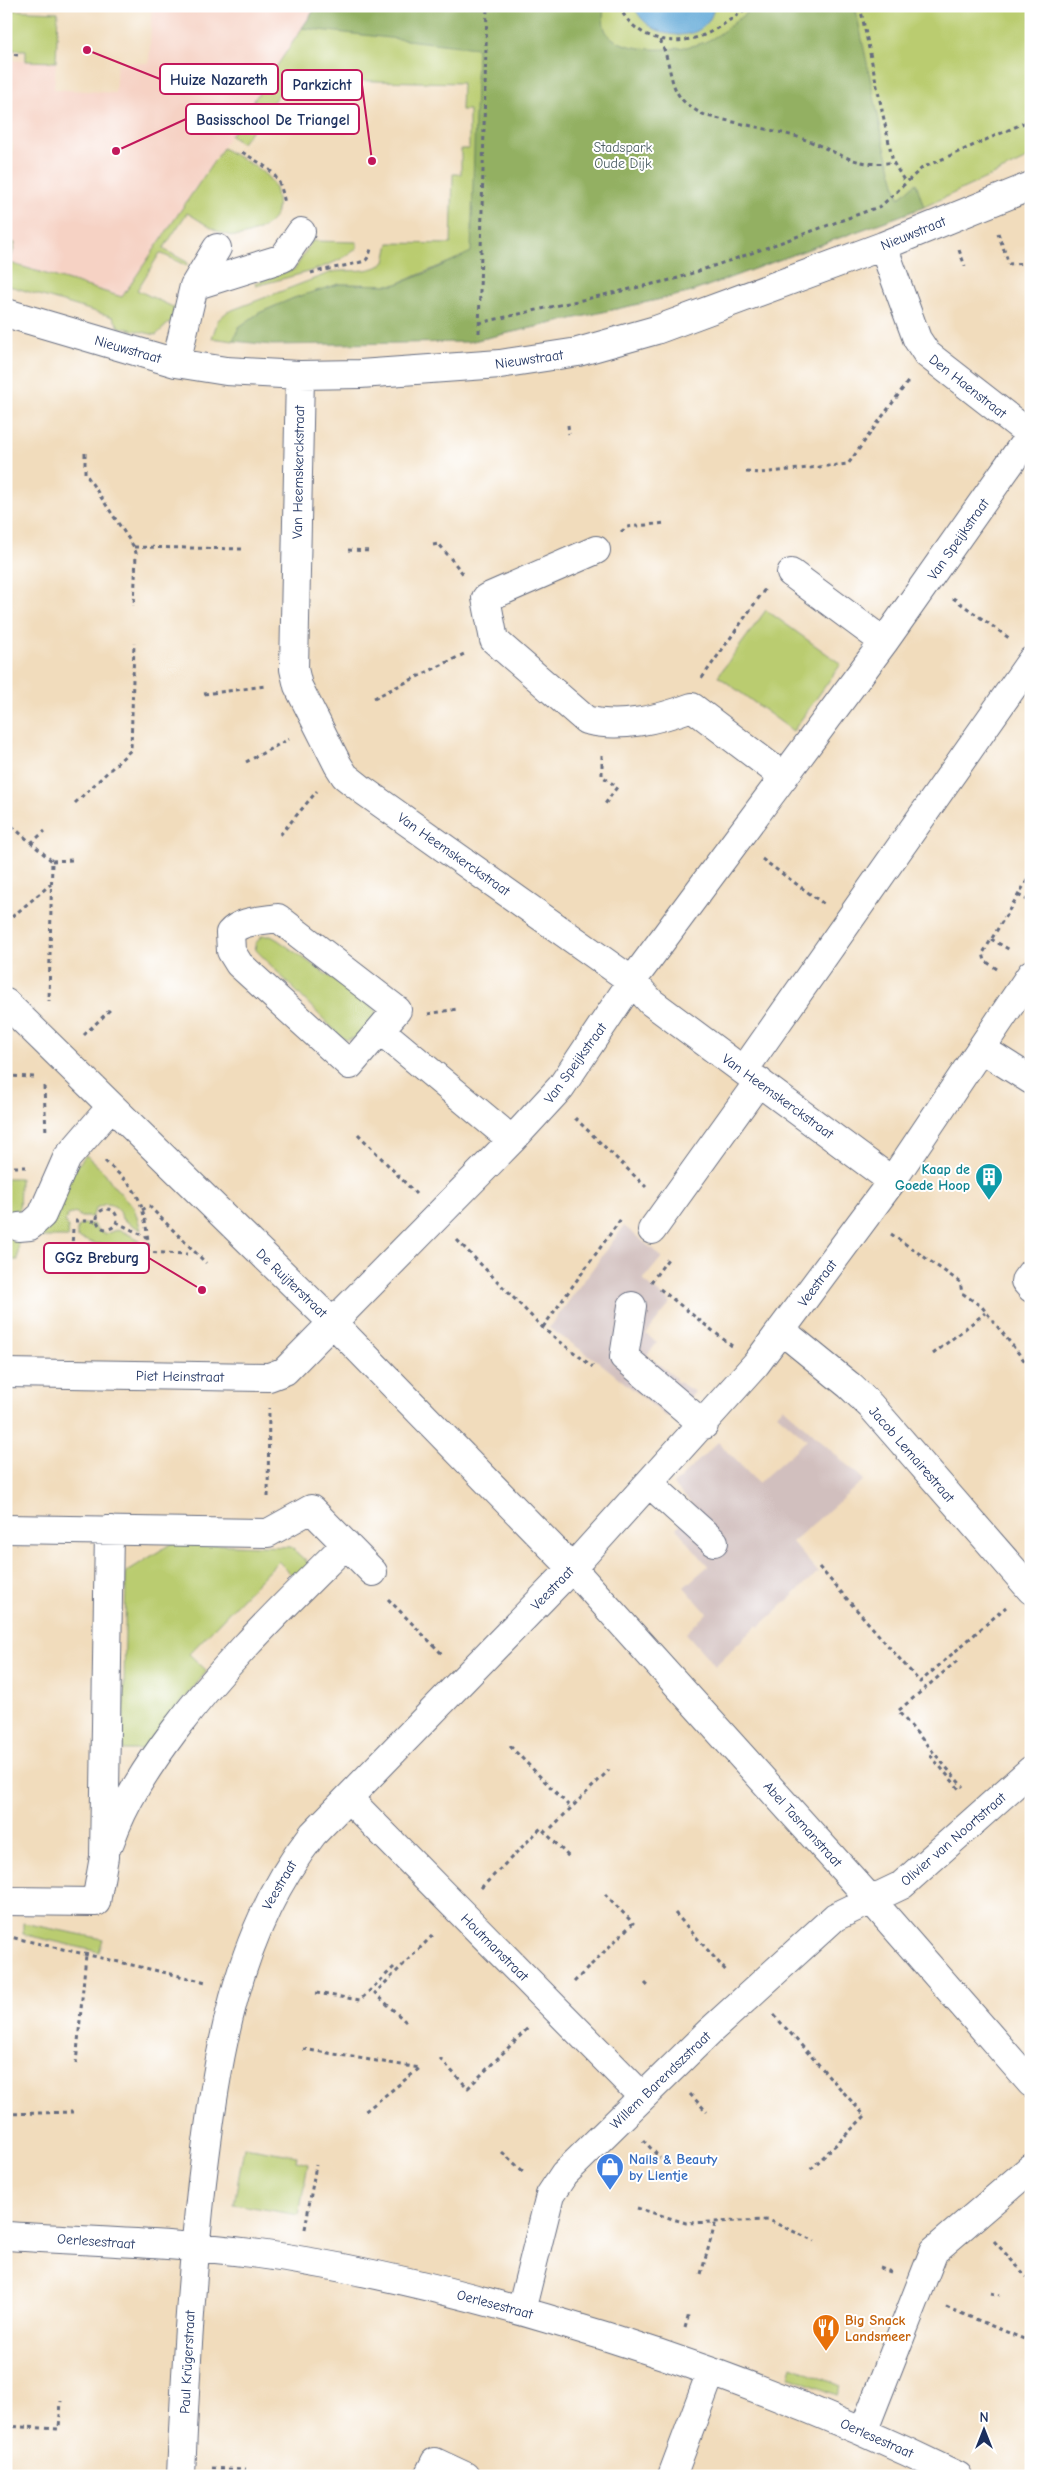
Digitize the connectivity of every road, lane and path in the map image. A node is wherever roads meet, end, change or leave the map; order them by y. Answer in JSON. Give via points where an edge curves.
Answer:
{"nodes":[{"id":1,"x":487,"y":6,"type":"edge"},
{"id":2,"x":619,"y":6,"type":"edge"},
{"id":3,"x":750,"y":6,"type":"edge"},
{"id":4,"x":860,"y":6,"type":"edge"},
{"id":5,"x":660,"y":40,"type":"junction"},
{"id":6,"x":6,"y":54,"type":"edge"},
{"id":7,"x":19,"y":55,"type":"dead end"},
{"id":8,"x":1031,"y":120,"type":"edge"},
{"id":9,"x":242,"y":152,"type":"dead end"},
{"id":10,"x":893,"y":162,"type":"junction"},
{"id":11,"x":905,"y":182,"type":"junction"},
{"id":12,"x":1031,"y":186,"type":"edge"},
{"id":13,"x":987,"y":204,"type":"junction"},
{"id":14,"x":292,"y":223,"type":"joint"},
{"id":15,"x":883,"y":246,"type":"junction"},
{"id":16,"x":217,"y":248,"type":"dead end"},
{"id":17,"x":1031,"y":263,"type":"edge"},
{"id":18,"x":194,"y":286,"type":"junction"},
{"id":19,"x":6,"y":313,"type":"edge"},
{"id":20,"x":479,"y":323,"type":"junction"},
{"id":21,"x":926,"y":354,"type":"junction"},
{"id":22,"x":176,"y":363,"type":"junction"},
{"id":23,"x":478,"y":366,"type":"junction"},
{"id":24,"x":300,"y":375,"type":"junction"},
{"id":25,"x":568,"y":425,"type":"dead end"},
{"id":26,"x":570,"y":434,"type":"dead end"},
{"id":27,"x":1030,"y":435,"type":"edge"},
{"id":28,"x":85,"y":453,"type":"dead end"},
{"id":29,"x":746,"y":472,"type":"dead end"},
{"id":30,"x":666,"y":522,"type":"dead end"},
{"id":31,"x":627,"y":527,"type":"dead end"},
{"id":32,"x":433,"y":545,"type":"dead end"},
{"id":33,"x":134,"y":547,"type":"junction"},
{"id":34,"x":244,"y":548,"type":"dead end"},
{"id":35,"x":348,"y":550,"type":"dead end"},
{"id":36,"x":596,"y":550,"type":"dead end"},
{"id":37,"x":372,"y":551,"type":"dead end"},
{"id":38,"x":791,"y":573,"type":"joint"},
{"id":39,"x":929,"y":580,"type":"junction"},
{"id":40,"x":486,"y":598,"type":"junction"},
{"id":41,"x":134,"y":606,"type":"dead end"},
{"id":42,"x":494,"y":640,"type":"junction"},
{"id":43,"x":884,"y":642,"type":"junction"},
{"id":44,"x":134,"y":643,"type":"dead end"},
{"id":45,"x":1023,"y":652,"type":"edge"},
{"id":46,"x":297,"y":683,"type":"junction"},
{"id":47,"x":204,"y":694,"type":"dead end"},
{"id":48,"x":374,"y":698,"type":"dead end"},
{"id":49,"x":692,"y":708,"type":"junction"},
{"id":50,"x":318,"y":727,"type":"junction"},
{"id":51,"x":246,"y":762,"type":"dead end"},
{"id":52,"x":338,"y":765,"type":"junction"},
{"id":53,"x":784,"y":777,"type":"junction"},
{"id":54,"x":606,"y":778,"type":"dead end"},
{"id":55,"x":75,"y":803,"type":"dead end"},
{"id":56,"x":603,"y":807,"type":"dead end"},
{"id":57,"x":6,"y":821,"type":"edge"},
{"id":58,"x":45,"y":830,"type":"dead end"},
{"id":59,"x":280,"y":835,"type":"dead end"},
{"id":60,"x":737,"y":840,"type":"junction"},
{"id":61,"x":31,"y":843,"type":"junction"},
{"id":62,"x":72,"y":860,"type":"dead end"},
{"id":63,"x":52,"y":861,"type":"junction"},
{"id":64,"x":1030,"y":872,"type":"edge"},
{"id":65,"x":52,"y":884,"type":"junction"},
{"id":66,"x":1018,"y":895,"type":"junction"},
{"id":67,"x":1031,"y":902,"type":"edge"},
{"id":68,"x":1001,"y":913,"type":"dead end"},
{"id":69,"x":1005,"y":916,"type":"junction"},
{"id":70,"x":848,"y":921,"type":"junction"},
{"id":71,"x":6,"y":922,"type":"edge"},
{"id":72,"x":1027,"y":980,"type":"edge"},
{"id":73,"x":632,"y":981,"type":"junction"},
{"id":74,"x":6,"y":1003,"type":"edge"},
{"id":75,"x":112,"y":1008,"type":"dead end"},
{"id":76,"x":380,"y":1030,"type":"junction"},
{"id":77,"x":982,"y":1049,"type":"junction"},
{"id":78,"x":52,"y":1060,"type":"junction"},
{"id":79,"x":6,"y":1076,"type":"edge"},
{"id":80,"x":752,"y":1076,"type":"junction"},
{"id":81,"x":1031,"y":1080,"type":"edge"},
{"id":82,"x":44,"y":1082,"type":"dead end"},
{"id":83,"x":552,"y":1097,"type":"junction"},
{"id":84,"x":111,"y":1107,"type":"junction"},
{"id":85,"x":358,"y":1134,"type":"dead end"},
{"id":86,"x":49,"y":1140,"type":"dead end"},
{"id":87,"x":512,"y":1140,"type":"junction"},
{"id":88,"x":892,"y":1181,"type":"junction"},
{"id":89,"x":668,"y":1208,"type":"junction"},
{"id":90,"x":142,"y":1210,"type":"dead end"},
{"id":91,"x":435,"y":1216,"type":"junction"},
{"id":92,"x":866,"y":1217,"type":"junction"},
{"id":93,"x":97,"y":1221,"type":"junction"},
{"id":94,"x":116,"y":1222,"type":"junction"},
{"id":95,"x":19,"y":1227,"type":"dead end"},
{"id":96,"x":652,"y":1230,"type":"junction"},
{"id":97,"x":148,"y":1238,"type":"dead end"},
{"id":98,"x":72,"y":1250,"type":"junction"},
{"id":99,"x":187,"y":1254,"type":"dead end"},
{"id":100,"x":64,"y":1260,"type":"dead end"},
{"id":101,"x":206,"y":1263,"type":"dead end"},
{"id":102,"x":1031,"y":1273,"type":"edge"},
{"id":103,"x":1031,"y":1288,"type":"edge"},
{"id":104,"x":632,"y":1306,"type":"dead end"},
{"id":105,"x":984,"y":1313,"type":"junction"},
{"id":106,"x":332,"y":1322,"type":"junction"},
{"id":107,"x":543,"y":1327,"type":"junction"},
{"id":108,"x":781,"y":1330,"type":"junction"},
{"id":109,"x":933,"y":1354,"type":"dead end"},
{"id":110,"x":756,"y":1364,"type":"junction"},
{"id":111,"x":1031,"y":1369,"type":"edge"},
{"id":112,"x":596,"y":1370,"type":"dead end"},
{"id":113,"x":6,"y":1373,"type":"edge"},
{"id":114,"x":269,"y":1377,"type":"junction"},
{"id":115,"x":704,"y":1425,"type":"junction"},
{"id":116,"x":650,"y":1484,"type":"junction"},
{"id":117,"x":6,"y":1529,"type":"edge"},
{"id":118,"x":109,"y":1530,"type":"junction"},
{"id":119,"x":268,"y":1533,"type":"junction"},
{"id":120,"x":714,"y":1542,"type":"dead end"},
{"id":121,"x":346,"y":1544,"type":"junction"},
{"id":122,"x":819,"y":1567,"type":"dead end"},
{"id":123,"x":572,"y":1568,"type":"junction"},
{"id":124,"x":374,"y":1572,"type":"joint"},
{"id":125,"x":1029,"y":1589,"type":"edge"},
{"id":126,"x":957,"y":1661,"type":"dead end"},
{"id":127,"x":466,"y":1677,"type":"junction"},
{"id":128,"x":510,"y":1746,"type":"dead end"},
{"id":129,"x":930,"y":1754,"type":"dead end"},
{"id":130,"x":609,"y":1770,"type":"dead end"},
{"id":131,"x":1031,"y":1770,"type":"edge"},
{"id":132,"x":348,"y":1798,"type":"junction"},
{"id":133,"x":570,"y":1808,"type":"junction"},
{"id":134,"x":983,"y":1813,"type":"junction"},
{"id":135,"x":551,"y":1828,"type":"dead end"},
{"id":136,"x":104,"y":1857,"type":"junction"},
{"id":137,"x":570,"y":1858,"type":"dead end"},
{"id":138,"x":605,"y":1894,"type":"dead end"},
{"id":139,"x":6,"y":1901,"type":"edge"},
{"id":140,"x":872,"y":1901,"type":"junction"},
{"id":141,"x":458,"y":1910,"type":"junction"},
{"id":142,"x":675,"y":1914,"type":"dead end"},
{"id":143,"x":6,"y":1936,"type":"edge"},
{"id":144,"x":86,"y":1954,"type":"junction"},
{"id":145,"x":394,"y":1967,"type":"dead end"},
{"id":146,"x":645,"y":1983,"type":"dead end"},
{"id":147,"x":649,"y":1987,"type":"dead end"},
{"id":148,"x":235,"y":1989,"type":"junction"},
{"id":149,"x":316,"y":1993,"type":"dead end"},
{"id":150,"x":751,"y":1994,"type":"junction"},
{"id":151,"x":551,"y":2004,"type":"junction"},
{"id":152,"x":406,"y":2022,"type":"dead end"},
{"id":153,"x":303,"y":2049,"type":"dead end"},
{"id":154,"x":440,"y":2059,"type":"dead end"},
{"id":155,"x":76,"y":2064,"type":"dead end"},
{"id":156,"x":1031,"y":2083,"type":"edge"},
{"id":157,"x":642,"y":2096,"type":"junction"},
{"id":158,"x":73,"y":2112,"type":"dead end"},
{"id":159,"x":363,"y":2113,"type":"dead end"},
{"id":160,"x":6,"y":2114,"type":"edge"},
{"id":161,"x":316,"y":2165,"type":"dead end"},
{"id":162,"x":1031,"y":2168,"type":"edge"},
{"id":163,"x":809,"y":2171,"type":"dead end"},
{"id":164,"x":637,"y":2208,"type":"dead end"},
{"id":165,"x":973,"y":2217,"type":"junction"},
{"id":166,"x":716,"y":2221,"type":"junction"},
{"id":167,"x":6,"y":2236,"type":"edge"},
{"id":168,"x":815,"y":2241,"type":"dead end"},
{"id":169,"x":195,"y":2248,"type":"junction"},
{"id":170,"x":300,"y":2261,"type":"junction"},
{"id":171,"x":701,"y":2274,"type":"dead end"},
{"id":172,"x":1027,"y":2278,"type":"dead end"},
{"id":173,"x":991,"y":2292,"type":"dead end"},
{"id":174,"x":916,"y":2295,"type":"junction"},
{"id":175,"x":1000,"y":2295,"type":"dead end"},
{"id":176,"x":521,"y":2311,"type":"junction"},
{"id":177,"x":1031,"y":2342,"type":"edge"},
{"id":178,"x":711,"y":2372,"type":"junction"},
{"id":179,"x":62,"y":2401,"type":"dead end"},
{"id":180,"x":6,"y":2426,"type":"edge"},
{"id":181,"x":863,"y":2432,"type":"junction"},
{"id":182,"x":181,"y":2476,"type":"edge"},
{"id":183,"x":428,"y":2476,"type":"edge"},
{"id":184,"x":465,"y":2476,"type":"edge"},
{"id":185,"x":672,"y":2476,"type":"edge"},
{"id":186,"x":958,"y":2476,"type":"edge"}],
"edges":[{"from":1,"to":20,"type":"path"},
{"from":2,"to":5,"type":"path","via":[[634,28]]},
{"from":3,"to":5,"type":"path","via":[[703,35],[687,40]]},
{"from":4,"to":10,"type":"path"},
{"from":5,"to":10,"type":"path","via":[[677,94],[694,110],[707,116],[795,136],[861,163]]},
{"from":6,"to":7,"type":"path"},
{"from":8,"to":11,"type":"path","via":[[922,168]]},
{"from":9,"to":14,"type":"path","via":[[273,172]]},
{"from":10,"to":11,"type":"path"},
{"from":11,"to":20,"type":"path","via":[[881,206],[675,279]]},
{"from":12,"to":13,"type":"street","name":"Nieuwstraat"},
{"from":13,"to":15,"type":"street","name":"Nieuwstraat"},
{"from":13,"to":17,"type":"path","via":[[1009,264]]},
{"from":14,"to":18,"type":"street","via":[[283,258]]},
{"from":15,"to":21,"type":"street","name":"Den Haenstraat","via":[[917,339]]},
{"from":15,"to":23,"type":"street","name":"Nieuwstraat","via":[[656,330],[563,354]]},
{"from":16,"to":18,"type":"street"},
{"from":18,"to":22,"type":"street"},
{"from":19,"to":22,"type":"street","name":"Nieuwstraat"},
{"from":20,"to":23,"type":"path"},
{"from":21,"to":27,"type":"street","name":"Den Haenstraat"},
{"from":21,"to":29,"type":"path","via":[[848,464]]},
{"from":22,"to":24,"type":"street","name":"Nieuwstraat","via":[[226,371]]},
{"from":23,"to":24,"type":"street","name":"Nieuwstraat"},
{"from":24,"to":46,"type":"street","name":"Van Heemskerckstraat","via":[[294,658]]},
{"from":25,"to":26,"type":"path"},
{"from":27,"to":39,"type":"street","name":"Van Speijkstraat"},
{"from":28,"to":33,"type":"path","via":[[85,473]]},
{"from":30,"to":31,"type":"path"},
{"from":32,"to":40,"type":"path","via":[[439,544]]},
{"from":33,"to":34,"type":"path"},
{"from":33,"to":41,"type":"path"},
{"from":35,"to":37,"type":"path"},
{"from":36,"to":40,"type":"street"},
{"from":38,"to":43,"type":"street"},
{"from":38,"to":49,"type":"path","via":[[775,575],[691,693]]},
{"from":39,"to":43,"type":"street","name":"Van Speijkstraat"},
{"from":39,"to":45,"type":"path"},
{"from":40,"to":42,"type":"street"},
{"from":42,"to":48,"type":"path"},
{"from":42,"to":49,"type":"street","via":[[586,720],[603,724],[641,721]]},
{"from":43,"to":53,"type":"street","name":"Van Speijkstraat"},
{"from":44,"to":55,"type":"path","via":[[131,750]]},
{"from":45,"to":70,"type":"street"},
{"from":46,"to":47,"type":"path"},
{"from":46,"to":50,"type":"street","name":"Van Heemskerckstraat"},
{"from":49,"to":53,"type":"street"},
{"from":50,"to":51,"type":"path"},
{"from":50,"to":52,"type":"street","name":"Van Heemskerckstraat"},
{"from":52,"to":59,"type":"path"},
{"from":52,"to":73,"type":"street","name":"Van Heemskerckstraat","via":[[345,776],[364,791]]},
{"from":53,"to":60,"type":"street","name":"Van Speijkstraat"},
{"from":54,"to":56,"type":"path","via":[[617,787]]},
{"from":57,"to":61,"type":"path"},
{"from":58,"to":61,"type":"path"},
{"from":60,"to":70,"type":"path"},
{"from":60,"to":73,"type":"street","name":"Van Speijkstraat"},
{"from":61,"to":63,"type":"path"},
{"from":62,"to":63,"type":"path"},
{"from":63,"to":65,"type":"path"},
{"from":64,"to":66,"type":"path"},
{"from":65,"to":71,"type":"path"},
{"from":65,"to":78,"type":"path"},
{"from":66,"to":67,"type":"path"},
{"from":66,"to":69,"type":"path"},
{"from":68,"to":69,"type":"path"},
{"from":69,"to":72,"type":"path","via":[[983,953],[985,961]]},
{"from":70,"to":80,"type":"street"},
{"from":72,"to":77,"type":"street","name":"Veestraat"},
{"from":73,"to":80,"type":"street","name":"Van Heemskerckstraat","via":[[650,1002]]},
{"from":73,"to":83,"type":"street","name":"Van Speijkstraat"},
{"from":74,"to":78,"type":"street","name":"De Ruijterstraat"},
{"from":75,"to":78,"type":"path"},
{"from":76,"to":76,"type":"street","via":[[396,1010],[278,918],[236,926],[230,933],[231,951],[240,964],[350,1065]]},
{"from":76,"to":87,"type":"street"},
{"from":77,"to":81,"type":"street"},
{"from":77,"to":88,"type":"street","name":"Veestraat"},
{"from":78,"to":79,"type":"path"},
{"from":78,"to":84,"type":"street","name":"De Ruijterstraat"},
{"from":80,"to":88,"type":"street","name":"Van Heemskerckstraat"},
{"from":80,"to":89,"type":"street"},
{"from":82,"to":86,"type":"path","via":[[45,1133]]},
{"from":83,"to":87,"type":"street","name":"Van Speijkstraat"},
{"from":83,"to":89,"type":"path"},
{"from":84,"to":95,"type":"street","via":[[66,1158],[42,1215],[30,1226]]},
{"from":84,"to":106,"type":"street","name":"De Ruijterstraat"},
{"from":85,"to":91,"type":"path"},
{"from":87,"to":91,"type":"street","name":"Van Speijkstraat"},
{"from":88,"to":92,"type":"street","name":"Veestraat"},
{"from":89,"to":96,"type":"street"},
{"from":90,"to":101,"type":"path","via":[[149,1206]]},
{"from":91,"to":106,"type":"street","name":"Van Speijkstraat"},
{"from":91,"to":107,"type":"path"},
{"from":92,"to":105,"type":"path","via":[[960,1282],[962,1293],[982,1307]]},
{"from":92,"to":108,"type":"street","name":"Veestraat"},
{"from":93,"to":94,"type":"path","via":[[106,1229]]},
{"from":93,"to":94,"type":"path","via":[[100,1211],[109,1209],[114,1212]]},
{"from":93,"to":98,"type":"path","via":[[73,1221]]},
{"from":94,"to":97,"type":"path"},
{"from":96,"to":107,"type":"path","via":[[627,1211]]},
{"from":96,"to":110,"type":"path","via":[[675,1248],[651,1282]]},
{"from":98,"to":99,"type":"path"},
{"from":98,"to":100,"type":"path","via":[[67,1251]]},
{"from":102,"to":103,"type":"street","via":[[1025,1281]]},
{"from":104,"to":115,"type":"street","via":[[624,1357]]},
{"from":105,"to":109,"type":"path"},
{"from":105,"to":111,"type":"path"},
{"from":106,"to":114,"type":"street","name":"Piet Heinstraat","via":[[285,1371]]},
{"from":106,"to":123,"type":"street","name":"De Ruijterstraat"},
{"from":107,"to":112,"type":"path"},
{"from":108,"to":110,"type":"street","name":"Veestraat"},
{"from":108,"to":125,"type":"street","name":"Jacob Lemairestraat","via":[[870,1405]]},
{"from":110,"to":115,"type":"street","name":"Veestraat"},
{"from":113,"to":114,"type":"street","name":"Piet Heinstraat"},
{"from":114,"to":119,"type":"path"},
{"from":115,"to":116,"type":"street","name":"Veestraat"},
{"from":116,"to":120,"type":"street"},
{"from":116,"to":123,"type":"street","name":"Veestraat"},
{"from":117,"to":118,"type":"street"},
{"from":118,"to":119,"type":"street"},
{"from":118,"to":136,"type":"street"},
{"from":119,"to":121,"type":"street","via":[[311,1509]]},
{"from":121,"to":124,"type":"street"},
{"from":121,"to":136,"type":"street","via":[[247,1643],[204,1692],[144,1772],[120,1814]]},
{"from":122,"to":125,"type":"path","via":[[920,1682]]},
{"from":123,"to":127,"type":"street","name":"Veestraat"},
{"from":123,"to":140,"type":"street","name":"Abel Tasmanstraat"},
{"from":124,"to":127,"type":"path","via":[[374,1586]]},
{"from":126,"to":134,"type":"path","via":[[898,1711]]},
{"from":127,"to":132,"type":"street","name":"Veestraat"},
{"from":128,"to":133,"type":"path"},
{"from":129,"to":134,"type":"path"},
{"from":130,"to":133,"type":"path"},
{"from":131,"to":134,"type":"street","name":"Olivier van Noortstraat"},
{"from":132,"to":141,"type":"street","name":"Houtmanstraat"},
{"from":132,"to":148,"type":"street","name":"Veestraat","via":[[294,1857],[274,1890],[256,1926]]},
{"from":133,"to":135,"type":"path"},
{"from":134,"to":140,"type":"street","name":"Olivier van Noortstraat","via":[[902,1884]]},
{"from":136,"to":139,"type":"street","via":[[96,1902]]},
{"from":137,"to":141,"type":"path","via":[[541,1828]]},
{"from":138,"to":151,"type":"path","via":[[633,1923]]},
{"from":140,"to":150,"type":"street","name":"Willem Barendszstraat","via":[[835,1918]]},
{"from":140,"to":156,"type":"street","name":"Abel Tasmanstraat"},
{"from":141,"to":151,"type":"street","name":"Houtmanstraat"},
{"from":141,"to":152,"type":"path","via":[[375,1993]]},
{"from":142,"to":150,"type":"path"},
{"from":143,"to":144,"type":"path"},
{"from":144,"to":148,"type":"path"},
{"from":144,"to":155,"type":"path"},
{"from":145,"to":149,"type":"path","via":[[360,2000]]},
{"from":146,"to":147,"type":"path"},
{"from":148,"to":169,"type":"street","name":"Veestraat","via":[[216,2080]]},
{"from":150,"to":157,"type":"street","name":"Willem Barendszstraat"},
{"from":150,"to":163,"type":"path","via":[[865,2116]]},
{"from":151,"to":154,"type":"path","via":[[468,2088]]},
{"from":151,"to":157,"type":"street","name":"Houtmanstraat"},
{"from":153,"to":159,"type":"path","via":[[420,2068]]},
{"from":157,"to":176,"type":"street","name":"Willem Barendszstraat","via":[[554,2187]]},
{"from":158,"to":160,"type":"path"},
{"from":161,"to":170,"type":"path"},
{"from":162,"to":165,"type":"street"},
{"from":164,"to":166,"type":"path","via":[[686,2223]]},
{"from":165,"to":172,"type":"path"},
{"from":165,"to":174,"type":"street","via":[[934,2251]]},
{"from":166,"to":168,"type":"path","via":[[768,2220]]},
{"from":166,"to":171,"type":"path"},
{"from":167,"to":169,"type":"street","name":"Oerlesestraat"},
{"from":169,"to":170,"type":"street","name":"Oerlesestraat"},
{"from":169,"to":182,"type":"street","name":"Paul Krügerstraat"},
{"from":170,"to":176,"type":"street","name":"Oerlesestraat","via":[[415,2284]]},
{"from":173,"to":175,"type":"path"},
{"from":174,"to":177,"type":"path"},
{"from":174,"to":181,"type":"street"},
{"from":176,"to":178,"type":"street","name":"Oerlesestraat","via":[[638,2345]]},
{"from":178,"to":181,"type":"street","name":"Oerlesestraat"},
{"from":178,"to":185,"type":"street"},
{"from":179,"to":180,"type":"path","via":[[59,2430]]},
{"from":181,"to":186,"type":"street","name":"Oerlesestraat"},
{"from":183,"to":184,"type":"street","via":[[435,2462]]}]}
